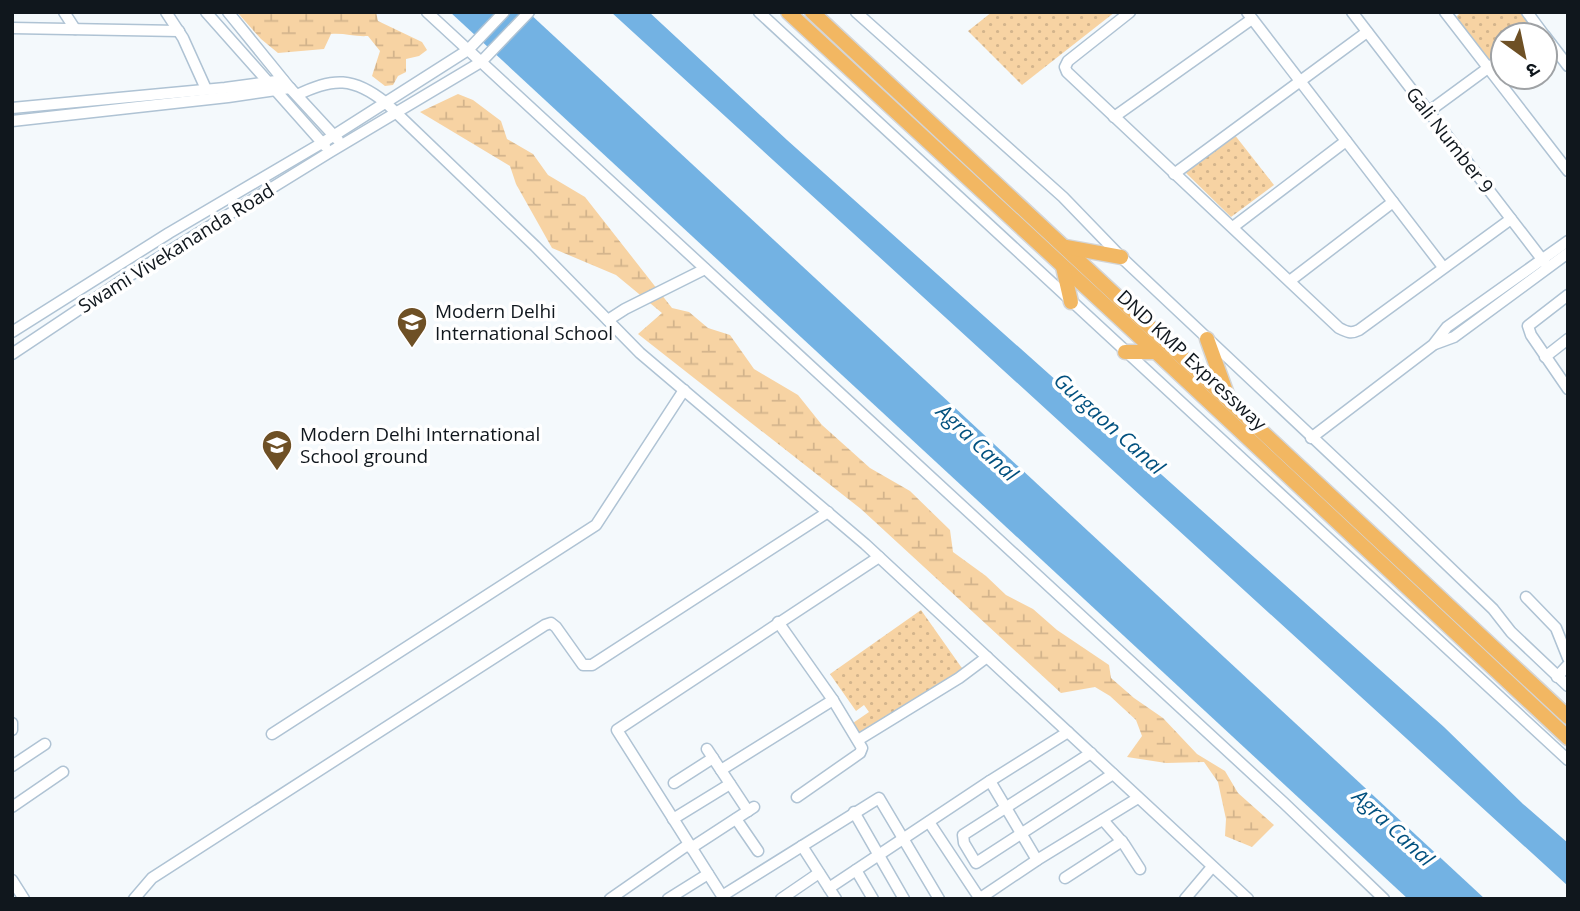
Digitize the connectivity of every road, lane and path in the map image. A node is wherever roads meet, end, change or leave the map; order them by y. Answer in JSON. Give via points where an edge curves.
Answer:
{"nodes":[{"id":1,"x":64,"y":12,"type":"edge"},
{"id":2,"x":166,"y":12,"type":"edge"},
{"id":3,"x":206,"y":12,"type":"edge"},
{"id":4,"x":228,"y":12,"type":"edge"},
{"id":5,"x":427,"y":12,"type":"edge"},
{"id":6,"x":504,"y":12,"type":"edge"},
{"id":7,"x":529,"y":12,"type":"edge"},
{"id":8,"x":759,"y":12,"type":"edge"},
{"id":9,"x":788,"y":12,"type":"edge"},
{"id":10,"x":812,"y":12,"type":"edge"},
{"id":11,"x":856,"y":12,"type":"edge"},
{"id":12,"x":1130,"y":12,"type":"edge"},
{"id":13,"x":1352,"y":12,"type":"edge"},
{"id":14,"x":1445,"y":12,"type":"edge"},
{"id":15,"x":1250,"y":16,"type":"edge"},
{"id":16,"x":12,"y":28,"type":"edge"},
{"id":17,"x":75,"y":29,"type":"junction"},
{"id":18,"x":179,"y":31,"type":"junction"},
{"id":19,"x":1367,"y":32,"type":"junction"},
{"id":20,"x":468,"y":50,"type":"junction"},
{"id":21,"x":485,"y":58,"type":"junction"},
{"id":22,"x":1488,"y":68,"type":"junction"},
{"id":23,"x":1300,"y":81,"type":"junction"},
{"id":24,"x":271,"y":87,"type":"junction"},
{"id":25,"x":290,"y":88,"type":"junction"},
{"id":26,"x":206,"y":89,"type":"junction"},
{"id":27,"x":386,"y":103,"type":"junction"},
{"id":28,"x":12,"y":108,"type":"edge"},
{"id":29,"x":1428,"y":111,"type":"junction"},
{"id":30,"x":396,"y":113,"type":"junction"},
{"id":31,"x":1114,"y":117,"type":"junction"},
{"id":32,"x":12,"y":121,"type":"edge"},
{"id":33,"x":334,"y":135,"type":"junction"},
{"id":34,"x":1346,"y":141,"type":"junction"},
{"id":35,"x":322,"y":143,"type":"junction"},
{"id":36,"x":342,"y":145,"type":"junction"},
{"id":37,"x":330,"y":152,"type":"junction"},
{"id":38,"x":1568,"y":171,"type":"edge"},
{"id":39,"x":1174,"y":174,"type":"junction"},
{"id":40,"x":1393,"y":202,"type":"junction"},
{"id":41,"x":1511,"y":219,"type":"junction"},
{"id":42,"x":1233,"y":227,"type":"junction"},
{"id":43,"x":1568,"y":241,"type":"edge"},
{"id":44,"x":1060,"y":242,"type":"junction"},
{"id":45,"x":1568,"y":253,"type":"edge"},
{"id":46,"x":1121,"y":257,"type":"junction"},
{"id":47,"x":1545,"y":263,"type":"junction"},
{"id":48,"x":1063,"y":267,"type":"junction"},
{"id":49,"x":1443,"y":267,"type":"junction"},
{"id":50,"x":705,"y":269,"type":"junction"},
{"id":51,"x":1290,"y":280,"type":"junction"},
{"id":52,"x":1568,"y":295,"type":"edge"},
{"id":53,"x":1070,"y":302,"type":"junction"},
{"id":54,"x":608,"y":320,"type":"junction"},
{"id":55,"x":12,"y":332,"type":"edge"},
{"id":56,"x":1207,"y":339,"type":"junction"},
{"id":57,"x":1568,"y":339,"type":"edge"},
{"id":58,"x":1125,"y":352,"type":"junction"},
{"id":59,"x":1156,"y":352,"type":"junction"},
{"id":60,"x":12,"y":354,"type":"edge"},
{"id":61,"x":1545,"y":357,"type":"junction"},
{"id":62,"x":1567,"y":387,"type":"edge"},
{"id":63,"x":684,"y":390,"type":"junction"},
{"id":64,"x":1230,"y":400,"type":"junction"},
{"id":65,"x":1311,"y":438,"type":"junction"},
{"id":66,"x":828,"y":512,"type":"junction"},
{"id":67,"x":879,"y":557,"type":"junction"},
{"id":68,"x":1526,"y":597,"type":"dead end"},
{"id":69,"x":778,"y":622,"type":"junction"},
{"id":70,"x":987,"y":657,"type":"junction"},
{"id":71,"x":1568,"y":658,"type":"edge"},
{"id":72,"x":1568,"y":665,"type":"edge"},
{"id":73,"x":1557,"y":677,"type":"junction"},
{"id":74,"x":1568,"y":686,"type":"edge"},
{"id":75,"x":833,"y":700,"type":"junction"},
{"id":76,"x":1568,"y":717,"type":"edge"},
{"id":77,"x":12,"y":723,"type":"edge"},
{"id":78,"x":12,"y":730,"type":"edge"},
{"id":79,"x":1068,"y":732,"type":"junction"},
{"id":80,"x":272,"y":734,"type":"dead end"},
{"id":81,"x":1568,"y":738,"type":"edge"},
{"id":82,"x":858,"y":740,"type":"junction"},
{"id":83,"x":45,"y":744,"type":"dead end"},
{"id":84,"x":1090,"y":753,"type":"junction"},
{"id":85,"x":1568,"y":760,"type":"edge"},
{"id":86,"x":12,"y":766,"type":"edge"},
{"id":87,"x":721,"y":771,"type":"junction"},
{"id":88,"x":63,"y":772,"type":"dead end"},
{"id":89,"x":1112,"y":774,"type":"junction"},
{"id":90,"x":990,"y":781,"type":"junction"},
{"id":91,"x":674,"y":783,"type":"dead end"},
{"id":92,"x":730,"y":784,"type":"junction"},
{"id":93,"x":796,"y":797,"type":"dead end"},
{"id":94,"x":1138,"y":798,"type":"junction"},
{"id":95,"x":12,"y":807,"type":"edge"},
{"id":96,"x":1006,"y":809,"type":"junction"},
{"id":97,"x":854,"y":812,"type":"junction"},
{"id":98,"x":673,"y":819,"type":"junction"},
{"id":99,"x":736,"y":819,"type":"junction"},
{"id":100,"x":1103,"y":820,"type":"junction"},
{"id":101,"x":929,"y":822,"type":"junction"},
{"id":102,"x":1021,"y":833,"type":"junction"},
{"id":103,"x":902,"y":839,"type":"junction"},
{"id":104,"x":1122,"y":841,"type":"junction"},
{"id":105,"x":690,"y":846,"type":"junction"},
{"id":106,"x":802,"y":846,"type":"junction"},
{"id":107,"x":758,"y":851,"type":"dead end"},
{"id":108,"x":877,"y":855,"type":"junction"},
{"id":109,"x":1037,"y":860,"type":"junction"},
{"id":110,"x":1212,"y":867,"type":"junction"},
{"id":111,"x":1140,"y":869,"type":"dead end"},
{"id":112,"x":856,"y":870,"type":"junction"},
{"id":113,"x":819,"y":873,"type":"junction"},
{"id":114,"x":708,"y":874,"type":"junction"},
{"id":115,"x":1065,"y":878,"type":"dead end"},
{"id":116,"x":12,"y":880,"type":"edge"},
{"id":117,"x":829,"y":888,"type":"junction"},
{"id":118,"x":723,"y":897,"type":"edge"},
{"id":119,"x":24,"y":899,"type":"edge"},
{"id":120,"x":134,"y":899,"type":"edge"},
{"id":121,"x":610,"y":899,"type":"edge"},
{"id":122,"x":668,"y":899,"type":"edge"},
{"id":123,"x":781,"y":899,"type":"edge"},
{"id":124,"x":836,"y":899,"type":"edge"},
{"id":125,"x":873,"y":899,"type":"edge"},
{"id":126,"x":904,"y":899,"type":"edge"},
{"id":127,"x":939,"y":899,"type":"edge"},
{"id":128,"x":1185,"y":899,"type":"edge"},
{"id":129,"x":1248,"y":899,"type":"edge"},
{"id":130,"x":1384,"y":899,"type":"edge"}],
"edges":[{"from":1,"to":17,"type":"street"},
{"from":2,"to":18,"type":"street"},
{"from":3,"to":24,"type":"street"},
{"from":4,"to":25,"type":"street"},
{"from":5,"to":20,"type":"street"},
{"from":6,"to":20,"type":"street"},
{"from":7,"to":21,"type":"street","name":"Swami Vivekananda Road"},
{"from":8,"to":53,"type":"street"},
{"from":9,"to":48,"type":"highway","name":"DND KMP Expressway"},
{"from":10,"to":44,"type":"highway","name":"DND KMP Expressway"},
{"from":11,"to":46,"type":"street","via":[[1063,197]]},
{"from":12,"to":31,"type":"street","via":[[1065,67]]},
{"from":13,"to":19,"type":"street","name":"Gali Number 9"},
{"from":14,"to":22,"type":"street"},
{"from":15,"to":23,"type":"street"},
{"from":15,"to":31,"type":"street"},
{"from":16,"to":17,"type":"street"},
{"from":17,"to":18,"type":"street"},
{"from":18,"to":26,"type":"street"},
{"from":19,"to":23,"type":"street"},
{"from":19,"to":29,"type":"street","name":"Gali Number 9"},
{"from":20,"to":21,"type":"street"},
{"from":20,"to":27,"type":"street"},
{"from":21,"to":30,"type":"street","name":"Swami Vivekananda Road"},
{"from":21,"to":50,"type":"street"},
{"from":22,"to":29,"type":"street"},
{"from":22,"to":38,"type":"street"},
{"from":23,"to":34,"type":"street"},
{"from":23,"to":39,"type":"street"},
{"from":24,"to":25,"type":"street"},
{"from":24,"to":26,"type":"street"},
{"from":24,"to":32,"type":"street"},
{"from":24,"to":35,"type":"street"},
{"from":25,"to":27,"type":"street","via":[[352,83]]},
{"from":25,"to":33,"type":"street"},
{"from":26,"to":28,"type":"street"},
{"from":27,"to":30,"type":"street"},
{"from":27,"to":33,"type":"street"},
{"from":29,"to":41,"type":"street","name":"Gali Number 9"},
{"from":30,"to":36,"type":"street","name":"Swami Vivekananda Road"},
{"from":30,"to":54,"type":"street"},
{"from":31,"to":39,"type":"street"},
{"from":33,"to":35,"type":"street"},
{"from":33,"to":36,"type":"street"},
{"from":34,"to":40,"type":"street"},
{"from":34,"to":42,"type":"street"},
{"from":35,"to":37,"type":"street"},
{"from":35,"to":55,"type":"street"},
{"from":36,"to":37,"type":"street","name":"Swami Vivekananda Road"},
{"from":37,"to":60,"type":"street","name":"Swami Vivekananda Road"},
{"from":39,"to":42,"type":"street"},
{"from":40,"to":49,"type":"street"},
{"from":40,"to":51,"type":"street"},
{"from":41,"to":47,"type":"street","name":"Gali Number 9"},
{"from":41,"to":49,"type":"street"},
{"from":42,"to":51,"type":"street"},
{"from":43,"to":47,"type":"street"},
{"from":44,"to":46,"type":"highway"},
{"from":44,"to":64,"type":"highway","name":"DND KMP Expressway"},
{"from":45,"to":47,"type":"street"},
{"from":46,"to":56,"type":"street"},
{"from":47,"to":65,"type":"street","via":[[1454,337],[1433,345]]},
{"from":48,"to":53,"type":"highway"},
{"from":48,"to":59,"type":"highway","name":"DND KMP Expressway"},
{"from":49,"to":51,"type":"street","via":[[1352,333],[1339,328]]},
{"from":50,"to":54,"type":"street"},
{"from":50,"to":130,"type":"street"},
{"from":52,"to":61,"type":"street","via":[[1528,327]]},
{"from":53,"to":58,"type":"street"},
{"from":54,"to":63,"type":"street"},
{"from":56,"to":64,"type":"highway"},
{"from":56,"to":65,"type":"street"},
{"from":57,"to":61,"type":"street"},
{"from":58,"to":59,"type":"highway"},
{"from":58,"to":85,"type":"street"},
{"from":59,"to":81,"type":"highway","name":"DND KMP Expressway"},
{"from":61,"to":62,"type":"street"},
{"from":63,"to":66,"type":"street"},
{"from":63,"to":80,"type":"street","via":[[596,525]]},
{"from":64,"to":76,"type":"highway","name":"DND KMP Expressway"},
{"from":65,"to":73,"type":"street","via":[[1483,599]]},
{"from":66,"to":67,"type":"street"},
{"from":66,"to":120,"type":"street","via":[[592,665],[583,666],[556,627],[545,625],[152,878]]},
{"from":67,"to":69,"type":"street"},
{"from":67,"to":70,"type":"street"},
{"from":68,"to":71,"type":"street","via":[[1556,628]]},
{"from":69,"to":75,"type":"street"},
{"from":69,"to":98,"type":"street","via":[[617,730]]},
{"from":70,"to":79,"type":"street"},
{"from":70,"to":82,"type":"street"},
{"from":72,"to":73,"type":"street"},
{"from":73,"to":74,"type":"street"},
{"from":75,"to":82,"type":"street"},
{"from":75,"to":87,"type":"street"},
{"from":77,"to":78,"type":"street"},
{"from":79,"to":84,"type":"street"},
{"from":79,"to":90,"type":"street"},
{"from":82,"to":93,"type":"street","via":[[860,753]]},
{"from":83,"to":86,"type":"street"},
{"from":84,"to":89,"type":"street"},
{"from":84,"to":96,"type":"street"},
{"from":87,"to":91,"type":"street","via":[[710,754]]},
{"from":87,"to":92,"type":"street"},
{"from":88,"to":95,"type":"street"},
{"from":89,"to":94,"type":"street"},
{"from":89,"to":102,"type":"street"},
{"from":90,"to":96,"type":"street"},
{"from":90,"to":101,"type":"street"},
{"from":92,"to":98,"type":"street"},
{"from":92,"to":99,"type":"street","via":[[751,809]]},
{"from":94,"to":100,"type":"street"},
{"from":94,"to":110,"type":"street"},
{"from":96,"to":102,"type":"street"},
{"from":96,"to":102,"type":"street","via":[[962,838],[976,863]]},
{"from":97,"to":103,"type":"street","via":[[879,798]]},
{"from":97,"to":106,"type":"street"},
{"from":97,"to":108,"type":"street"},
{"from":98,"to":105,"type":"street"},
{"from":99,"to":105,"type":"street"},
{"from":99,"to":107,"type":"street"},
{"from":100,"to":104,"type":"street"},
{"from":100,"to":109,"type":"street"},
{"from":101,"to":103,"type":"street"},
{"from":101,"to":109,"type":"street","via":[[980,898]]},
{"from":102,"to":109,"type":"street"},
{"from":103,"to":108,"type":"street"},
{"from":103,"to":127,"type":"street"},
{"from":104,"to":111,"type":"street"},
{"from":104,"to":115,"type":"street"},
{"from":105,"to":114,"type":"street"},
{"from":105,"to":121,"type":"street"},
{"from":106,"to":113,"type":"street"},
{"from":106,"to":118,"type":"street"},
{"from":108,"to":112,"type":"street"},
{"from":108,"to":126,"type":"street"},
{"from":110,"to":128,"type":"street"},
{"from":110,"to":129,"type":"street"},
{"from":112,"to":117,"type":"street"},
{"from":112,"to":125,"type":"street"},
{"from":113,"to":117,"type":"street"},
{"from":113,"to":123,"type":"street"},
{"from":114,"to":118,"type":"street"},
{"from":114,"to":122,"type":"street"},
{"from":116,"to":119,"type":"street"},
{"from":117,"to":124,"type":"street"}]}
